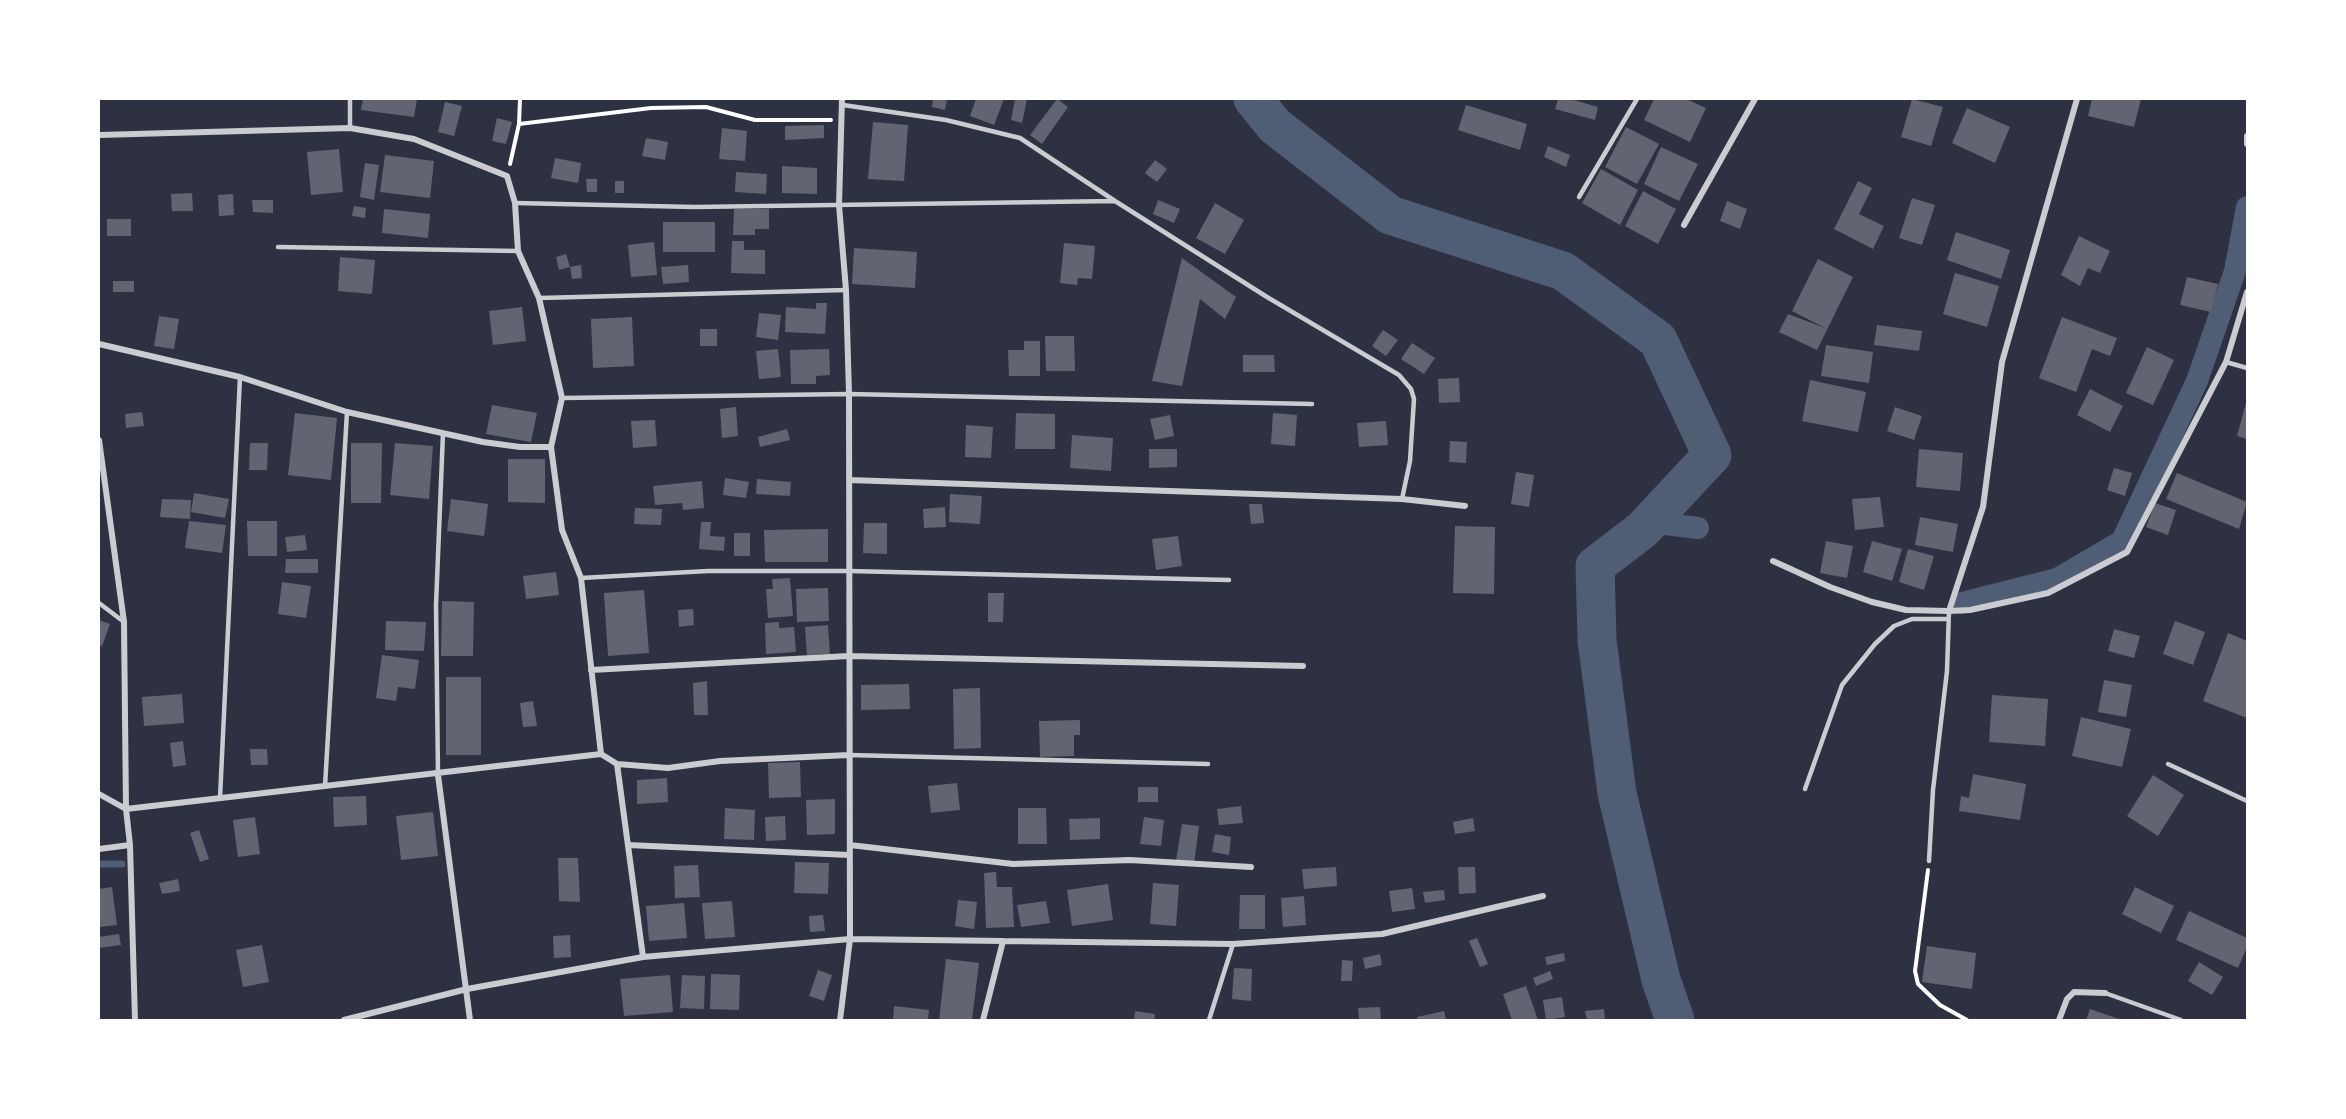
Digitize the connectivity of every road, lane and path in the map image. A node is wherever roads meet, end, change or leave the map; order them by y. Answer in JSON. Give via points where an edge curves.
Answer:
{"nodes":[{"id":1,"x":350,"y":99,"type":"edge"},
{"id":2,"x":520,"y":99,"type":"edge"},
{"id":3,"x":1637,"y":99,"type":"edge"},
{"id":4,"x":1755,"y":99,"type":"edge"},
{"id":5,"x":2077,"y":99,"type":"edge"},
{"id":6,"x":842,"y":102,"type":"edge"},
{"id":7,"x":842,"y":120,"type":"junction"},
{"id":8,"x":519,"y":124,"type":"junction"},
{"id":9,"x":350,"y":128,"type":"junction"},
{"id":10,"x":99,"y":135,"type":"edge"},
{"id":11,"x":2247,"y":136,"type":"edge"},
{"id":12,"x":2247,"y":144,"type":"edge"},
{"id":13,"x":507,"y":176,"type":"junction"},
{"id":14,"x":1579,"y":197,"type":"dead end"},
{"id":15,"x":1115,"y":201,"type":"junction"},
{"id":16,"x":515,"y":203,"type":"junction"},
{"id":17,"x":839,"y":205,"type":"junction"},
{"id":18,"x":1684,"y":225,"type":"dead end"},
{"id":19,"x":278,"y":247,"type":"dead end"},
{"id":20,"x":518,"y":251,"type":"junction"},
{"id":21,"x":846,"y":290,"type":"junction"},
{"id":22,"x":2247,"y":292,"type":"edge"},
{"id":23,"x":539,"y":298,"type":"junction"},
{"id":24,"x":99,"y":344,"type":"edge"},
{"id":25,"x":2226,"y":362,"type":"junction"},
{"id":26,"x":2247,"y":368,"type":"edge"},
{"id":27,"x":240,"y":377,"type":"junction"},
{"id":28,"x":849,"y":394,"type":"junction"},
{"id":29,"x":562,"y":399,"type":"junction"},
{"id":30,"x":1312,"y":404,"type":"dead end"},
{"id":31,"x":347,"y":412,"type":"junction"},
{"id":32,"x":443,"y":431,"type":"junction"},
{"id":33,"x":99,"y":440,"type":"edge"},
{"id":34,"x":550,"y":447,"type":"junction"},
{"id":35,"x":849,"y":480,"type":"junction"},
{"id":36,"x":1402,"y":499,"type":"junction"},
{"id":37,"x":1465,"y":506,"type":"dead end"},
{"id":38,"x":1773,"y":561,"type":"dead end"},
{"id":39,"x":849,"y":571,"type":"junction"},
{"id":40,"x":581,"y":578,"type":"junction"},
{"id":41,"x":1229,"y":580,"type":"dead end"},
{"id":42,"x":99,"y":603,"type":"edge"},
{"id":43,"x":1949,"y":611,"type":"junction"},
{"id":44,"x":1948,"y":619,"type":"junction"},
{"id":45,"x":124,"y":622,"type":"junction"},
{"id":46,"x":849,"y":656,"type":"junction"},
{"id":47,"x":1303,"y":666,"type":"dead end"},
{"id":48,"x":591,"y":670,"type":"junction"},
{"id":49,"x":601,"y":754,"type":"junction"},
{"id":50,"x":849,"y":755,"type":"junction"},
{"id":51,"x":617,"y":764,"type":"junction"},
{"id":52,"x":1208,"y":764,"type":"dead end"},
{"id":53,"x":2168,"y":764,"type":"dead end"},
{"id":54,"x":438,"y":775,"type":"junction"},
{"id":55,"x":325,"y":786,"type":"junction"},
{"id":56,"x":1805,"y":789,"type":"dead end"},
{"id":57,"x":99,"y":794,"type":"edge"},
{"id":58,"x":220,"y":798,"type":"junction"},
{"id":59,"x":2247,"y":801,"type":"edge"},
{"id":60,"x":126,"y":809,"type":"junction"},
{"id":61,"x":850,"y":844,"type":"junction"},
{"id":62,"x":130,"y":845,"type":"junction"},
{"id":63,"x":628,"y":845,"type":"junction"},
{"id":64,"x":99,"y":849,"type":"edge"},
{"id":65,"x":849,"y":855,"type":"junction"},
{"id":66,"x":1929,"y":861,"type":"joint"},
{"id":67,"x":1251,"y":867,"type":"dead end"},
{"id":68,"x":1544,"y":896,"type":"dead end"},
{"id":69,"x":850,"y":939,"type":"junction"},
{"id":70,"x":1002,"y":940,"type":"junction"},
{"id":71,"x":1233,"y":944,"type":"junction"},
{"id":72,"x":643,"y":957,"type":"junction"},
{"id":73,"x":467,"y":989,"type":"junction"},
{"id":74,"x":2106,"y":993,"type":"joint"},
{"id":75,"x":135,"y":1020,"type":"edge"},
{"id":76,"x":344,"y":1020,"type":"edge"},
{"id":77,"x":470,"y":1020,"type":"edge"},
{"id":78,"x":840,"y":1020,"type":"edge"},
{"id":79,"x":983,"y":1020,"type":"edge"},
{"id":80,"x":1209,"y":1020,"type":"edge"},
{"id":81,"x":1967,"y":1020,"type":"edge"},
{"id":82,"x":2059,"y":1020,"type":"edge"},
{"id":83,"x":2181,"y":1020,"type":"edge"}],
"edges":[{"from":1,"to":9,"type":"lane"},
{"from":2,"to":8,"type":"path"},
{"from":3,"to":14,"type":"lane"},
{"from":4,"to":18,"type":"street"},
{"from":5,"to":43,"type":"street","via":[[2002,362],[1983,507]]},
{"from":6,"to":7,"type":"street"},
{"from":6,"to":15,"type":"lane","via":[[1020,138]]},
{"from":7,"to":8,"type":"path","via":[[755,120],[706,107],[651,108]]},
{"from":7,"to":17,"type":"street"},
{"from":8,"to":13,"type":"path"},
{"from":9,"to":10,"type":"street"},
{"from":9,"to":13,"type":"street","via":[[414,139]]},
{"from":11,"to":12,"type":"street"},
{"from":13,"to":16,"type":"street"},
{"from":15,"to":17,"type":"lane"},
{"from":15,"to":36,"type":"lane","via":[[1399,375],[1414,399],[1410,461]]},
{"from":16,"to":17,"type":"lane"},
{"from":16,"to":20,"type":"street"},
{"from":17,"to":21,"type":"street"},
{"from":19,"to":20,"type":"lane"},
{"from":20,"to":23,"type":"street"},
{"from":21,"to":23,"type":"lane"},
{"from":21,"to":28,"type":"street"},
{"from":22,"to":25,"type":"street"},
{"from":23,"to":29,"type":"street"},
{"from":24,"to":27,"type":"street"},
{"from":25,"to":26,"type":"lane"},
{"from":25,"to":43,"type":"street","via":[[2127,552],[2048,593]]},
{"from":27,"to":31,"type":"street"},
{"from":27,"to":58,"type":"lane"},
{"from":28,"to":29,"type":"lane"},
{"from":28,"to":30,"type":"lane"},
{"from":28,"to":35,"type":"street"},
{"from":29,"to":34,"type":"street"},
{"from":31,"to":32,"type":"street"},
{"from":31,"to":55,"type":"lane"},
{"from":32,"to":34,"type":"street","via":[[520,447]]},
{"from":32,"to":54,"type":"lane","via":[[436,605]]},
{"from":33,"to":45,"type":"street"},
{"from":34,"to":40,"type":"street","via":[[562,530]]},
{"from":35,"to":36,"type":"street"},
{"from":35,"to":39,"type":"street"},
{"from":36,"to":37,"type":"street"},
{"from":38,"to":43,"type":"street","via":[[1872,602],[1906,610]]},
{"from":39,"to":40,"type":"lane","via":[[708,571]]},
{"from":39,"to":41,"type":"lane"},
{"from":39,"to":46,"type":"street"},
{"from":40,"to":48,"type":"street"},
{"from":42,"to":45,"type":"lane"},
{"from":43,"to":44,"type":"lane"},
{"from":44,"to":56,"type":"lane","via":[[1912,619],[1894,626],[1875,644],[1842,685]]},
{"from":44,"to":66,"type":"lane","via":[[1947,671]]},
{"from":45,"to":60,"type":"street"},
{"from":46,"to":47,"type":"street"},
{"from":46,"to":48,"type":"street"},
{"from":46,"to":50,"type":"street"},
{"from":48,"to":49,"type":"street"},
{"from":49,"to":51,"type":"street"},
{"from":49,"to":54,"type":"street"},
{"from":50,"to":51,"type":"street","via":[[668,768]]},
{"from":50,"to":52,"type":"lane"},
{"from":50,"to":61,"type":"street"},
{"from":51,"to":63,"type":"street"},
{"from":53,"to":59,"type":"lane"},
{"from":54,"to":55,"type":"street"},
{"from":54,"to":73,"type":"street"},
{"from":55,"to":58,"type":"street"},
{"from":57,"to":60,"type":"street"},
{"from":58,"to":60,"type":"street"},
{"from":60,"to":62,"type":"street"},
{"from":61,"to":65,"type":"street"},
{"from":61,"to":67,"type":"street","via":[[1013,864],[1130,860]]},
{"from":62,"to":64,"type":"street"},
{"from":62,"to":75,"type":"street"},
{"from":63,"to":65,"type":"street"},
{"from":63,"to":72,"type":"street"},
{"from":65,"to":69,"type":"street"},
{"from":66,"to":81,"type":"path","via":[[1915,971],[1918,984],[1940,1005]]},
{"from":68,"to":71,"type":"street","via":[[1382,934]]},
{"from":69,"to":70,"type":"street"},
{"from":69,"to":72,"type":"street"},
{"from":69,"to":78,"type":"street"},
{"from":70,"to":71,"type":"street"},
{"from":70,"to":79,"type":"street"},
{"from":71,"to":80,"type":"lane"},
{"from":72,"to":73,"type":"street"},
{"from":73,"to":76,"type":"street"},
{"from":73,"to":77,"type":"street"},
{"from":74,"to":82,"type":"street","via":[[2074,992]]},
{"from":74,"to":83,"type":"lane"}]}
